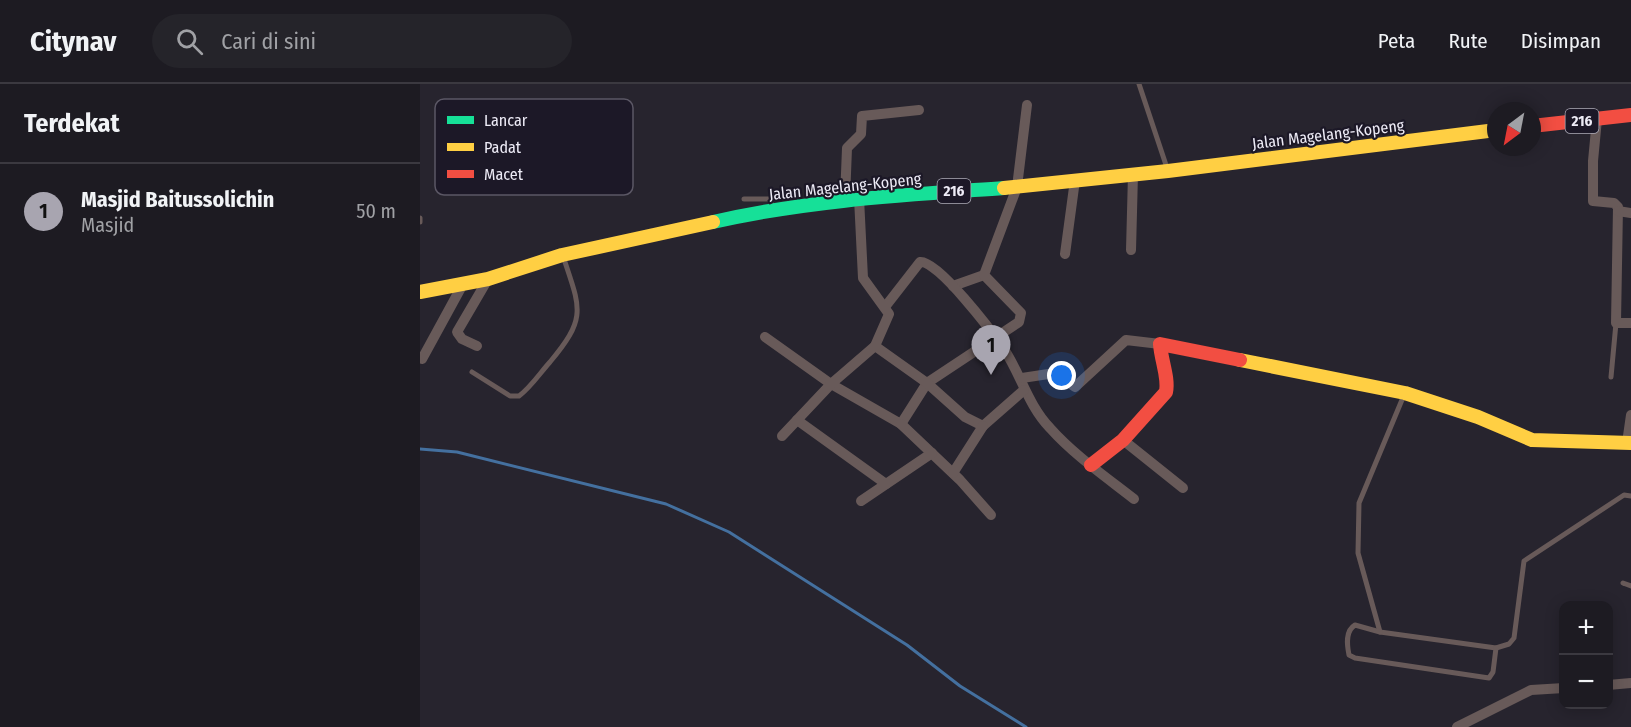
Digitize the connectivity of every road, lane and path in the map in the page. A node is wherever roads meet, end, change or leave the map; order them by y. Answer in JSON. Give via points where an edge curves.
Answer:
{"nodes":[{"id":1,"x":1139,"y":84,"type":"edge"},
{"id":2,"x":1027,"y":105,"type":"dead end"},
{"id":3,"x":919,"y":110,"type":"dead end"},
{"id":4,"x":1631,"y":115,"type":"edge"},
{"id":5,"x":1597,"y":119,"type":"junction"},
{"id":6,"x":1541,"y":125,"type":"edge"},
{"id":7,"x":1487,"y":131,"type":"edge"},
{"id":8,"x":1168,"y":171,"type":"junction"},
{"id":9,"x":1133,"y":174,"type":"junction"},
{"id":10,"x":1075,"y":180,"type":"junction"},
{"id":11,"x":1017,"y":187,"type":"junction"},
{"id":12,"x":859,"y":198,"type":"junction"},
{"id":13,"x":744,"y":199,"type":"dead end"},
{"id":14,"x":845,"y":199,"type":"junction"},
{"id":15,"x":774,"y":210,"type":"junction"},
{"id":16,"x":1618,"y":212,"type":"junction"},
{"id":17,"x":1631,"y":213,"type":"edge"},
{"id":18,"x":1131,"y":250,"type":"dead end"},
{"id":19,"x":1065,"y":254,"type":"dead end"},
{"id":20,"x":562,"y":255,"type":"junction"},
{"id":21,"x":984,"y":274,"type":"junction"},
{"id":22,"x":488,"y":279,"type":"junction"},
{"id":23,"x":463,"y":284,"type":"junction"},
{"id":24,"x":953,"y":286,"type":"junction"},
{"id":25,"x":420,"y":292,"type":"edge"},
{"id":26,"x":885,"y":307,"type":"junction"},
{"id":27,"x":1616,"y":323,"type":"junction"},
{"id":28,"x":1631,"y":323,"type":"edge"},
{"id":29,"x":765,"y":337,"type":"dead end"},
{"id":30,"x":997,"y":339,"type":"junction"},
{"id":31,"x":1160,"y":344,"type":"junction"},
{"id":32,"x":477,"y":346,"type":"dead end"},
{"id":33,"x":875,"y":346,"type":"junction"},
{"id":34,"x":422,"y":359,"type":"dead end"},
{"id":35,"x":472,"y":372,"type":"dead end"},
{"id":36,"x":1611,"y":377,"type":"dead end"},
{"id":37,"x":1022,"y":378,"type":"junction"},
{"id":38,"x":927,"y":383,"type":"junction"},
{"id":39,"x":831,"y":384,"type":"junction"},
{"id":40,"x":1024,"y":390,"type":"junction"},
{"id":41,"x":1405,"y":393,"type":"junction"},
{"id":42,"x":1631,"y":415,"type":"edge"},
{"id":43,"x":797,"y":420,"type":"junction"},
{"id":44,"x":901,"y":424,"type":"junction"},
{"id":45,"x":983,"y":426,"type":"junction"},
{"id":46,"x":782,"y":436,"type":"dead end"},
{"id":47,"x":1124,"y":440,"type":"junction"},
{"id":48,"x":1629,"y":443,"type":"edge"},
{"id":49,"x":932,"y":453,"type":"junction"},
{"id":50,"x":1090,"y":465,"type":"junction"},
{"id":51,"x":953,"y":473,"type":"junction"},
{"id":52,"x":886,"y":484,"type":"junction"},
{"id":53,"x":1183,"y":488,"type":"dead end"},
{"id":54,"x":1631,"y":496,"type":"edge"},
{"id":55,"x":1134,"y":499,"type":"dead end"},
{"id":56,"x":861,"y":501,"type":"dead end"},
{"id":57,"x":991,"y":515,"type":"dead end"},
{"id":58,"x":1623,"y":584,"type":"dead end"},
{"id":59,"x":1631,"y":586,"type":"edge"},
{"id":60,"x":1380,"y":632,"type":"junction"},
{"id":61,"x":1496,"y":648,"type":"junction"},
{"id":62,"x":1631,"y":683,"type":"edge"},
{"id":63,"x":1613,"y":685,"type":"edge"},
{"id":64,"x":1559,"y":688,"type":"edge"},
{"id":65,"x":1457,"y":727,"type":"edge"}],
"edges":[{"from":1,"to":8,"type":"lane"},
{"from":2,"to":11,"type":"street"},
{"from":3,"to":14,"type":"street","via":[[862,116],[861,134],[847,148]]},
{"from":4,"to":5,"type":"main road","number":"216"},
{"from":5,"to":6,"type":"main road","number":"216"},
{"from":5,"to":16,"type":"street","via":[[1593,201],[1617,204]]},
{"from":7,"to":8,"type":"main road","name":"Jalan Magelang-Kopeng","number":"216"},
{"from":8,"to":9,"type":"main road","name":"Jalan Magelang-Kopeng","number":"216"},
{"from":9,"to":10,"type":"main road","name":"Jalan Magelang-Kopeng","number":"216"},
{"from":9,"to":18,"type":"street"},
{"from":10,"to":11,"type":"main road","name":"Jalan Magelang-Kopeng","number":"216"},
{"from":10,"to":19,"type":"street"},
{"from":11,"to":12,"type":"main road","name":"Jalan Magelang-Kopeng","number":"216"},
{"from":11,"to":21,"type":"street"},
{"from":12,"to":14,"type":"main road","name":"Jalan Magelang-Kopeng","number":"216"},
{"from":12,"to":26,"type":"street","via":[[863,278]]},
{"from":13,"to":15,"type":"lane","via":[[770,199]]},
{"from":14,"to":15,"type":"main road","name":"Jalan Magelang-Kopeng","number":"216"},
{"from":15,"to":20,"type":"main road","name":"Jalan Magelang-Kopeng","number":"216"},
{"from":16,"to":17,"type":"street"},
{"from":16,"to":27,"type":"street"},
{"from":20,"to":22,"type":"main road","name":"Jalan Magelang-Kopeng","number":"216"},
{"from":20,"to":35,"type":"lane","via":[[579,315],[568,341],[519,396],[510,396]]},
{"from":21,"to":24,"type":"street"},
{"from":21,"to":30,"type":"street","via":[[1022,316],[1020,322]]},
{"from":22,"to":23,"type":"main road","name":"Jalan Magelang-Kopeng","number":"216"},
{"from":22,"to":32,"type":"street","via":[[457,332]]},
{"from":23,"to":25,"type":"main road","name":"Jalan Magelang-Kopeng","number":"216"},
{"from":23,"to":34,"type":"street"},
{"from":24,"to":26,"type":"street","via":[[923,261]]},
{"from":24,"to":30,"type":"street"},
{"from":26,"to":33,"type":"street","via":[[889,314]]},
{"from":27,"to":28,"type":"street"},
{"from":27,"to":36,"type":"lane"},
{"from":29,"to":39,"type":"street"},
{"from":30,"to":37,"type":"street"},
{"from":30,"to":38,"type":"street"},
{"from":31,"to":37,"type":"street","via":[[1126,340],[1075,387],[1055,374]]},
{"from":31,"to":41,"type":"main road"},
{"from":31,"to":47,"type":"main road","via":[[1168,388]]},
{"from":33,"to":38,"type":"street"},
{"from":33,"to":39,"type":"street"},
{"from":37,"to":40,"type":"street"},
{"from":38,"to":44,"type":"street"},
{"from":38,"to":45,"type":"street","via":[[965,417]]},
{"from":39,"to":43,"type":"street"},
{"from":39,"to":44,"type":"street"},
{"from":40,"to":45,"type":"street"},
{"from":40,"to":50,"type":"street","via":[[1049,428]]},
{"from":41,"to":48,"type":"main road","via":[[1532,440]]},
{"from":41,"to":60,"type":"lane","via":[[1359,503],[1358,553]]},
{"from":42,"to":48,"type":"street"},
{"from":43,"to":46,"type":"street"},
{"from":43,"to":52,"type":"street"},
{"from":44,"to":49,"type":"street"},
{"from":45,"to":51,"type":"street"},
{"from":47,"to":50,"type":"main road"},
{"from":47,"to":53,"type":"street"},
{"from":49,"to":51,"type":"street"},
{"from":49,"to":52,"type":"street"},
{"from":50,"to":55,"type":"street"},
{"from":51,"to":57,"type":"street"},
{"from":52,"to":56,"type":"street"},
{"from":54,"to":61,"type":"lane","via":[[1624,495],[1527,557],[1514,638]]},
{"from":58,"to":59,"type":"lane"},
{"from":60,"to":61,"type":"lane"},
{"from":60,"to":61,"type":"lane","via":[[1351,627],[1349,655],[1488,678],[1493,672]]},
{"from":62,"to":63,"type":"street"},
{"from":64,"to":65,"type":"street","via":[[1531,690]]}]}
